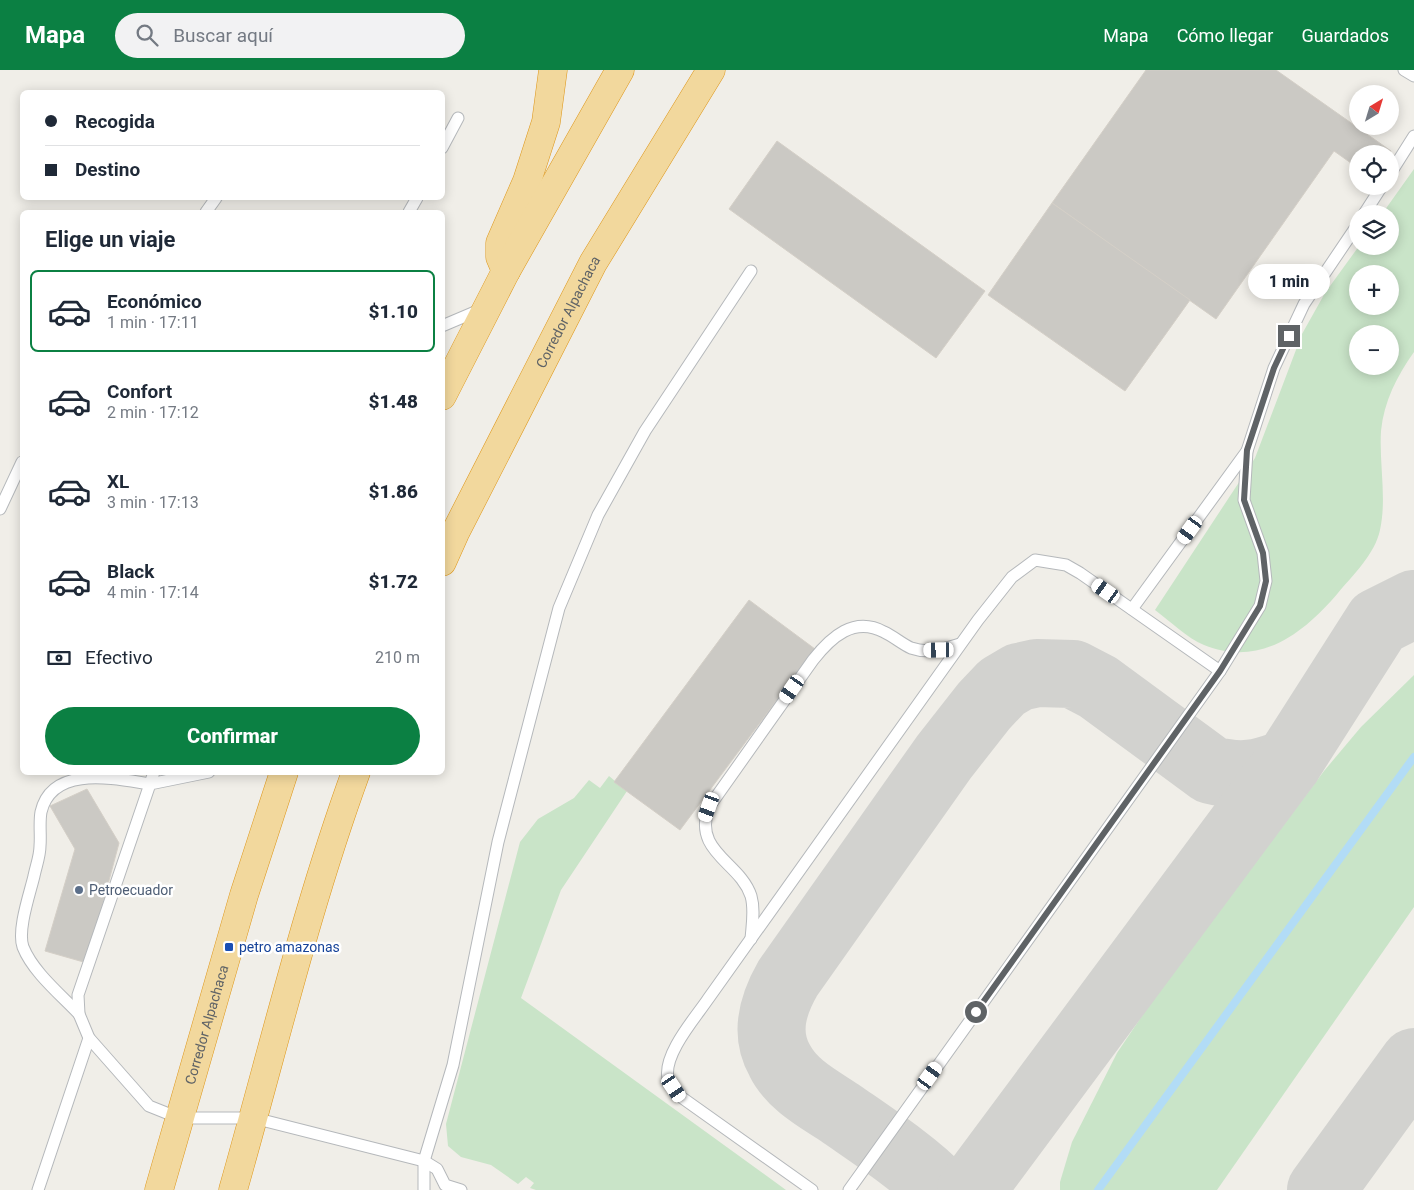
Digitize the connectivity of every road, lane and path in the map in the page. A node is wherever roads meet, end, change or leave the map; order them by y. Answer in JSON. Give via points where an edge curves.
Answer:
{"nodes":[{"id":1,"x":553,"y":70,"type":"edge"},
{"id":2,"x":620,"y":70,"type":"edge"},
{"id":3,"x":711,"y":70,"type":"edge"},
{"id":4,"x":1404,"y":70,"type":"edge"},
{"id":5,"x":1414,"y":76,"type":"edge"},
{"id":6,"x":458,"y":118,"type":"dead end"},
{"id":7,"x":1414,"y":136,"type":"edge"},
{"id":8,"x":445,"y":142,"type":"edge"},
{"id":9,"x":1399,"y":160,"type":"edge"},
{"id":10,"x":1349,"y":237,"type":"edge"},
{"id":11,"x":506,"y":271,"type":"junction"},
{"id":12,"x":751,"y":271,"type":"dead end"},
{"id":13,"x":488,"y":306,"type":"junction"},
{"id":14,"x":445,"y":325,"type":"edge"},
{"id":15,"x":445,"y":390,"type":"edge"},
{"id":16,"x":1247,"y":450,"type":"junction"},
{"id":17,"x":20,"y":466,"type":"edge"},
{"id":18,"x":0,"y":509,"type":"edge"},
{"id":19,"x":445,"y":556,"type":"edge"},
{"id":20,"x":1132,"y":609,"type":"junction"},
{"id":21,"x":960,"y":644,"type":"junction"},
{"id":22,"x":1220,"y":671,"type":"junction"},
{"id":23,"x":153,"y":775,"type":"edge"},
{"id":24,"x":194,"y":775,"type":"edge"},
{"id":25,"x":283,"y":775,"type":"edge"},
{"id":26,"x":355,"y":775,"type":"edge"},
{"id":27,"x":150,"y":784,"type":"junction"},
{"id":28,"x":751,"y":940,"type":"junction"},
{"id":29,"x":79,"y":1014,"type":"junction"},
{"id":30,"x":89,"y":1038,"type":"junction"},
{"id":31,"x":180,"y":1118,"type":"junction"},
{"id":32,"x":254,"y":1118,"type":"junction"},
{"id":33,"x":424,"y":1161,"type":"junction"},
{"id":34,"x":38,"y":1190,"type":"edge"},
{"id":35,"x":159,"y":1190,"type":"edge"},
{"id":36,"x":233,"y":1190,"type":"edge"},
{"id":37,"x":424,"y":1190,"type":"edge"},
{"id":38,"x":461,"y":1190,"type":"edge"},
{"id":39,"x":812,"y":1190,"type":"edge"},
{"id":40,"x":849,"y":1190,"type":"edge"}],
"edges":[{"from":1,"to":11,"type":"highway","via":[[546,122],[527,181],[500,243],[500,257]]},
{"from":2,"to":11,"type":"highway"},
{"from":3,"to":19,"type":"highway","name":"Corredor Alpachaca","via":[[593,263]]},
{"from":4,"to":5,"type":"lane"},
{"from":6,"to":8,"type":"lane"},
{"from":7,"to":9,"type":"lane"},
{"from":10,"to":16,"type":"lane","via":[[1304,304],[1274,368]]},
{"from":11,"to":13,"type":"highway"},
{"from":12,"to":33,"type":"lane","via":[[645,431],[598,515],[559,608],[498,842],[453,1065]]},
{"from":13,"to":14,"type":"lane"},
{"from":13,"to":15,"type":"highway"},
{"from":16,"to":20,"type":"lane"},
{"from":16,"to":22,"type":"lane","via":[[1244,500],[1263,553],[1266,581],[1260,606]]},
{"from":17,"to":18,"type":"lane"},
{"from":20,"to":21,"type":"lane","via":[[1066,565],[1035,560],[1012,576]]},
{"from":20,"to":22,"type":"lane"},
{"from":21,"to":28,"type":"lane"},
{"from":21,"to":28,"type":"lane","via":[[925,650],[910,648],[872,626],[842,631],[826,643],[813,660],[709,807],[705,817],[711,847],[744,883],[754,907]]},
{"from":22,"to":40,"type":"lane"},
{"from":23,"to":27,"type":"lane"},
{"from":24,"to":27,"type":"lane"},
{"from":25,"to":31,"type":"highway","name":"Corredor Alpachaca","via":[[244,895]]},
{"from":26,"to":32,"type":"highway","via":[[293,967]]},
{"from":27,"to":29,"type":"lane","via":[[78,996]]},
{"from":27,"to":29,"type":"lane","via":[[92,776],[53,790],[44,801],[40,814],[40,848],[23,929],[23,945],[31,962]]},
{"from":28,"to":39,"type":"lane","via":[[679,1040],[669,1060],[668,1078],[681,1097]]},
{"from":29,"to":30,"type":"lane"},
{"from":30,"to":31,"type":"lane","via":[[149,1106]]},
{"from":30,"to":34,"type":"lane"},
{"from":31,"to":32,"type":"lane"},
{"from":31,"to":35,"type":"highway","name":"Corredor Alpachaca"},
{"from":32,"to":33,"type":"lane"},
{"from":32,"to":36,"type":"highway"},
{"from":33,"to":37,"type":"lane"},
{"from":33,"to":38,"type":"lane","via":[[437,1169],[445,1185]]}]}
